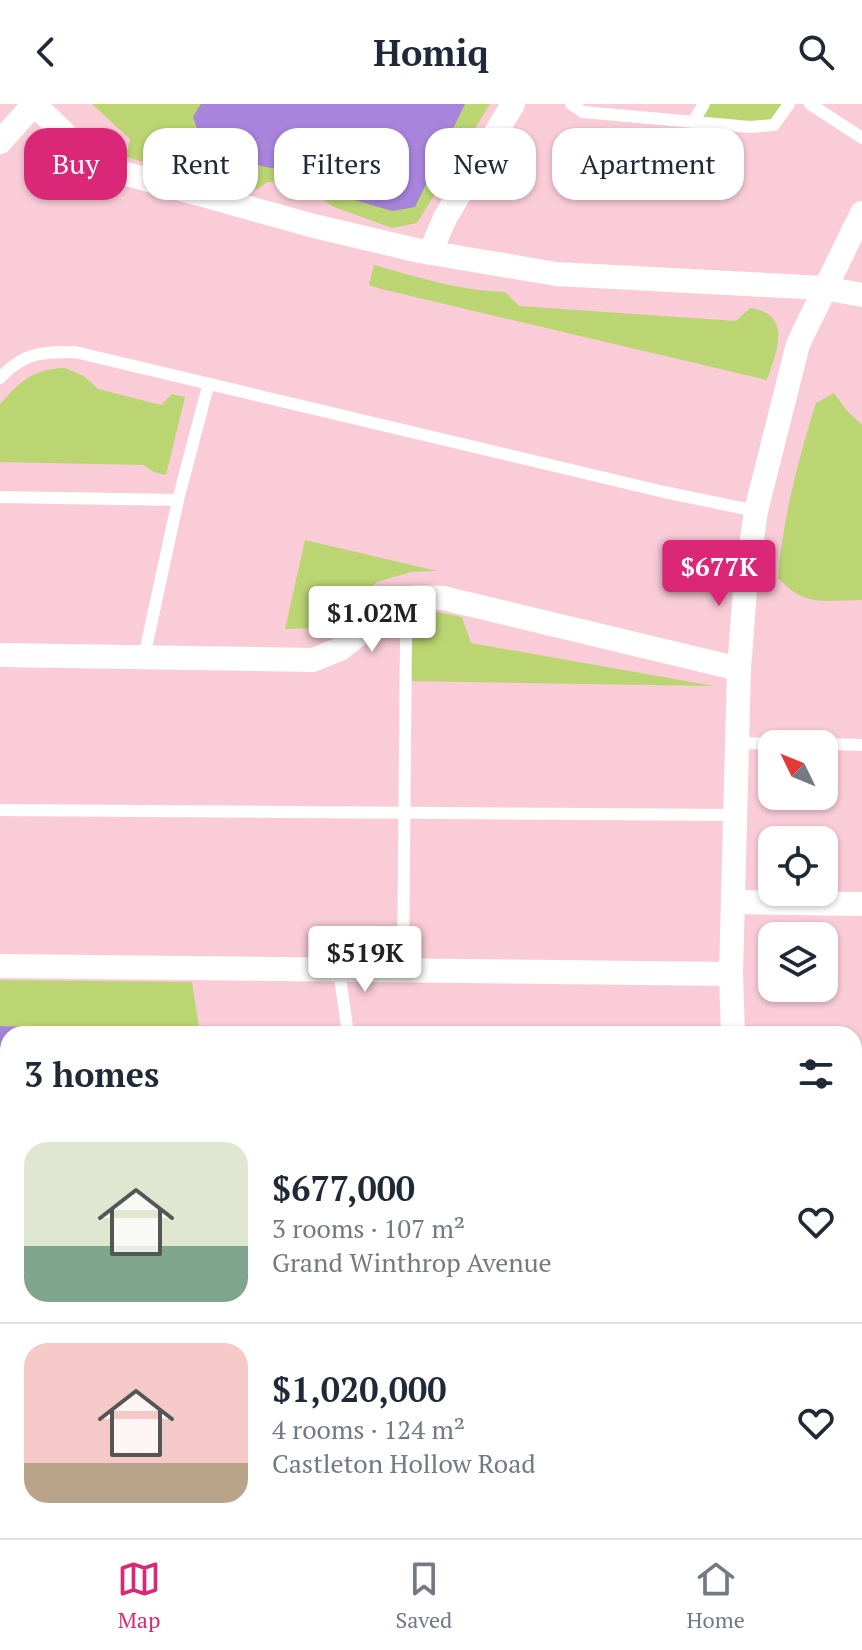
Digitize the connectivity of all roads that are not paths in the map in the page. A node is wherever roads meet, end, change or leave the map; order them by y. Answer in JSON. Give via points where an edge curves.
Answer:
{"nodes":[{"id":1,"x":34,"y":104,"type":"edge"},
{"id":2,"x":513,"y":104,"type":"edge"},
{"id":3,"x":571,"y":104,"type":"edge"},
{"id":4,"x":704,"y":104,"type":"edge"},
{"id":5,"x":789,"y":104,"type":"edge"},
{"id":6,"x":810,"y":104,"type":"edge"},
{"id":7,"x":693,"y":122,"type":"junction"},
{"id":8,"x":862,"y":138,"type":"edge"},
{"id":9,"x":0,"y":142,"type":"edge"},
{"id":10,"x":862,"y":213,"type":"edge"},
{"id":11,"x":430,"y":253,"type":"junction"},
{"id":12,"x":824,"y":288,"type":"junction"},
{"id":13,"x":862,"y":295,"type":"edge"},
{"id":14,"x":0,"y":378,"type":"edge"},
{"id":15,"x":208,"y":386,"type":"junction"},
{"id":16,"x":0,"y":497,"type":"edge"},
{"id":17,"x":178,"y":500,"type":"junction"},
{"id":18,"x":756,"y":511,"type":"junction"},
{"id":19,"x":398,"y":603,"type":"junction"},
{"id":20,"x":0,"y":655,"type":"edge"},
{"id":21,"x":144,"y":657,"type":"junction"},
{"id":22,"x":739,"y":669,"type":"junction"},
{"id":23,"x":737,"y":743,"type":"junction"},
{"id":24,"x":758,"y":743,"type":"edge"},
{"id":25,"x":838,"y":744,"type":"edge"},
{"id":26,"x":862,"y":745,"type":"edge"},
{"id":27,"x":0,"y":810,"type":"edge"},
{"id":28,"x":404,"y":814,"type":"junction"},
{"id":29,"x":736,"y":815,"type":"junction"},
{"id":30,"x":735,"y":902,"type":"junction"},
{"id":31,"x":862,"y":904,"type":"edge"},
{"id":32,"x":0,"y":966,"type":"edge"},
{"id":33,"x":339,"y":970,"type":"junction"},
{"id":34,"x":403,"y":970,"type":"junction"},
{"id":35,"x":731,"y":974,"type":"junction"},
{"id":36,"x":347,"y":1026,"type":"edge"},
{"id":37,"x":733,"y":1026,"type":"edge"}],
"edges":[{"from":1,"to":9,"type":"street"},
{"from":1,"to":11,"type":"street","via":[[98,166]]},
{"from":2,"to":11,"type":"street"},
{"from":3,"to":7,"type":"lane","via":[[583,112]]},
{"from":4,"to":7,"type":"lane"},
{"from":5,"to":7,"type":"lane","via":[[774,125]]},
{"from":6,"to":8,"type":"lane"},
{"from":10,"to":12,"type":"street"},
{"from":11,"to":12,"type":"street","via":[[556,274]]},
{"from":12,"to":13,"type":"street"},
{"from":12,"to":18,"type":"street","via":[[798,344]]},
{"from":14,"to":15,"type":"lane","via":[[39,352],[75,352]]},
{"from":15,"to":17,"type":"lane"},
{"from":15,"to":18,"type":"lane"},
{"from":16,"to":17,"type":"lane"},
{"from":17,"to":21,"type":"lane"},
{"from":18,"to":22,"type":"street"},
{"from":19,"to":21,"type":"street","via":[[340,649],[313,660]]},
{"from":19,"to":22,"type":"street","via":[[443,598]]},
{"from":19,"to":28,"type":"lane","via":[[406,636]]},
{"from":20,"to":21,"type":"street"},
{"from":22,"to":23,"type":"street"},
{"from":23,"to":24,"type":"lane"},
{"from":23,"to":29,"type":"street"},
{"from":25,"to":26,"type":"lane"},
{"from":27,"to":28,"type":"lane"},
{"from":28,"to":29,"type":"lane"},
{"from":28,"to":34,"type":"lane"},
{"from":29,"to":30,"type":"street"},
{"from":30,"to":31,"type":"street"},
{"from":30,"to":35,"type":"street"},
{"from":32,"to":33,"type":"street"},
{"from":33,"to":34,"type":"street"},
{"from":33,"to":36,"type":"lane"},
{"from":34,"to":35,"type":"street"},
{"from":35,"to":37,"type":"street"}]}
